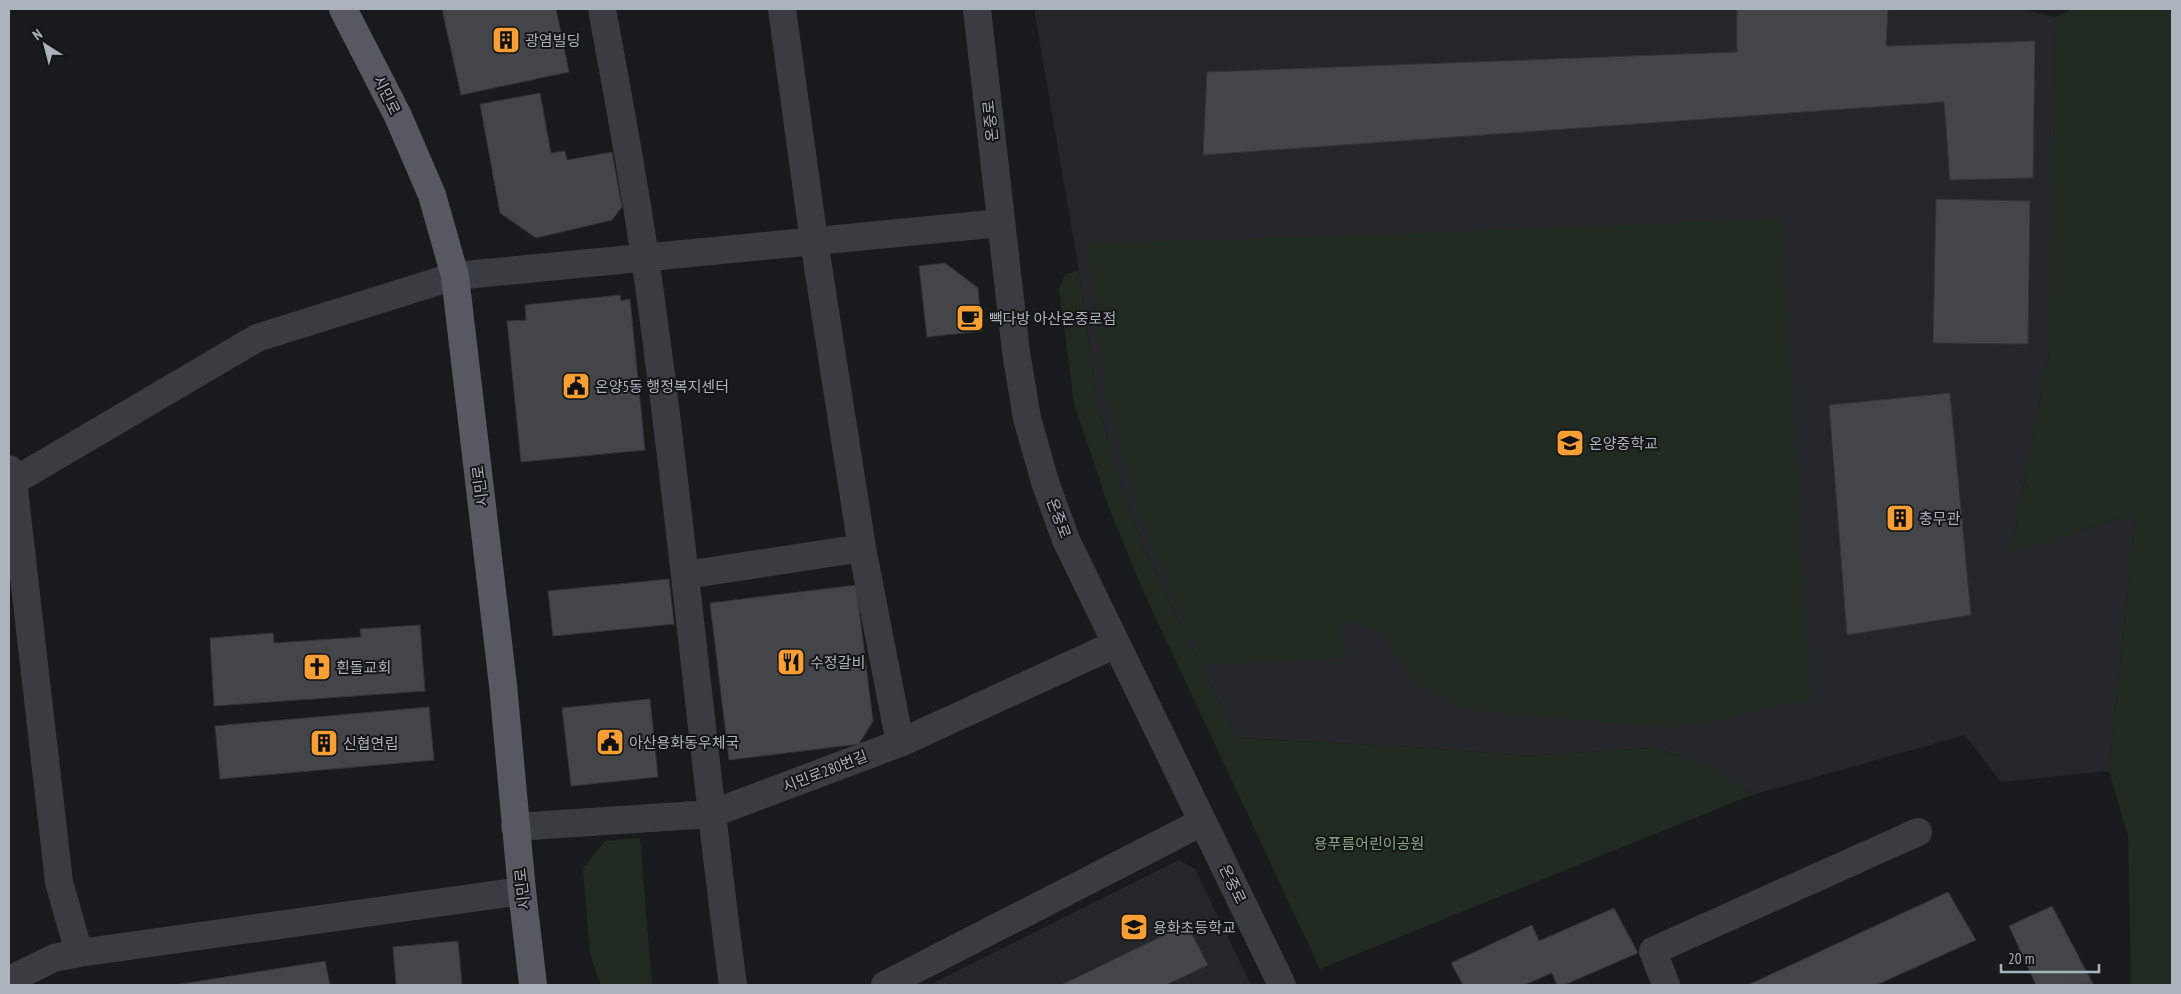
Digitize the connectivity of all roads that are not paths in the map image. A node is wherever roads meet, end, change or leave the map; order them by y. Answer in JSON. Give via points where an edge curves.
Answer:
{"nodes":[{"id":1,"x":602,"y":9,"type":"edge"},
{"id":2,"x":782,"y":9,"type":"edge"},
{"id":3,"x":978,"y":9,"type":"edge"},
{"id":4,"x":348,"y":12,"type":"edge"},
{"id":5,"x":1001,"y":223,"type":"junction"},
{"id":6,"x":814,"y":241,"type":"junction"},
{"id":7,"x":645,"y":258,"type":"junction"},
{"id":8,"x":455,"y":276,"type":"junction"},
{"id":9,"x":10,"y":478,"type":"edge"},
{"id":10,"x":862,"y":548,"type":"junction"},
{"id":11,"x":686,"y":575,"type":"junction"},
{"id":12,"x":1116,"y":644,"type":"junction"},
{"id":13,"x":900,"y":743,"type":"junction"},
{"id":14,"x":710,"y":814,"type":"junction"},
{"id":15,"x":1202,"y":822,"type":"junction"},
{"id":16,"x":516,"y":827,"type":"junction"},
{"id":17,"x":1918,"y":832,"type":"dead end"},
{"id":18,"x":522,"y":891,"type":"junction"},
{"id":19,"x":79,"y":953,"type":"junction"},
{"id":20,"x":9,"y":980,"type":"edge"},
{"id":21,"x":533,"y":985,"type":"edge"},
{"id":22,"x":733,"y":985,"type":"edge"},
{"id":23,"x":885,"y":985,"type":"edge"},
{"id":24,"x":1282,"y":985,"type":"edge"},
{"id":25,"x":1666,"y":985,"type":"edge"}],
"edges":[{"from":1,"to":7,"type":"street"},
{"from":2,"to":6,"type":"street"},
{"from":3,"to":5,"type":"street","name":"온중로"},
{"from":4,"to":8,"type":"main road","name":"시민로","via":[[432,195]]},
{"from":5,"to":6,"type":"street"},
{"from":5,"to":12,"type":"street","name":"온중로","via":[[1016,352],[1042,473],[1066,540]]},
{"from":6,"to":7,"type":"street"},
{"from":6,"to":10,"type":"street"},
{"from":7,"to":8,"type":"street"},
{"from":7,"to":11,"type":"street"},
{"from":8,"to":9,"type":"street","via":[[257,338]]},
{"from":8,"to":16,"type":"main road","name":"시민로","via":[[503,685]]},
{"from":9,"to":19,"type":"street","via":[[59,882]]},
{"from":10,"to":11,"type":"street"},
{"from":10,"to":13,"type":"street"},
{"from":11,"to":14,"type":"street"},
{"from":12,"to":13,"type":"street","name":"시민로280번길"},
{"from":12,"to":15,"type":"street","name":"온중로"},
{"from":13,"to":14,"type":"street","name":"시민로280번길"},
{"from":14,"to":16,"type":"street","name":"시민로280번길"},
{"from":14,"to":22,"type":"street"},
{"from":15,"to":23,"type":"street"},
{"from":15,"to":24,"type":"street","name":"온중로"},
{"from":16,"to":18,"type":"main road","name":"시민로"},
{"from":17,"to":25,"type":"street","via":[[1653,951]]},
{"from":18,"to":19,"type":"street"},
{"from":18,"to":21,"type":"main road","name":"시민로"},
{"from":19,"to":20,"type":"street","via":[[54,958]]}]}
